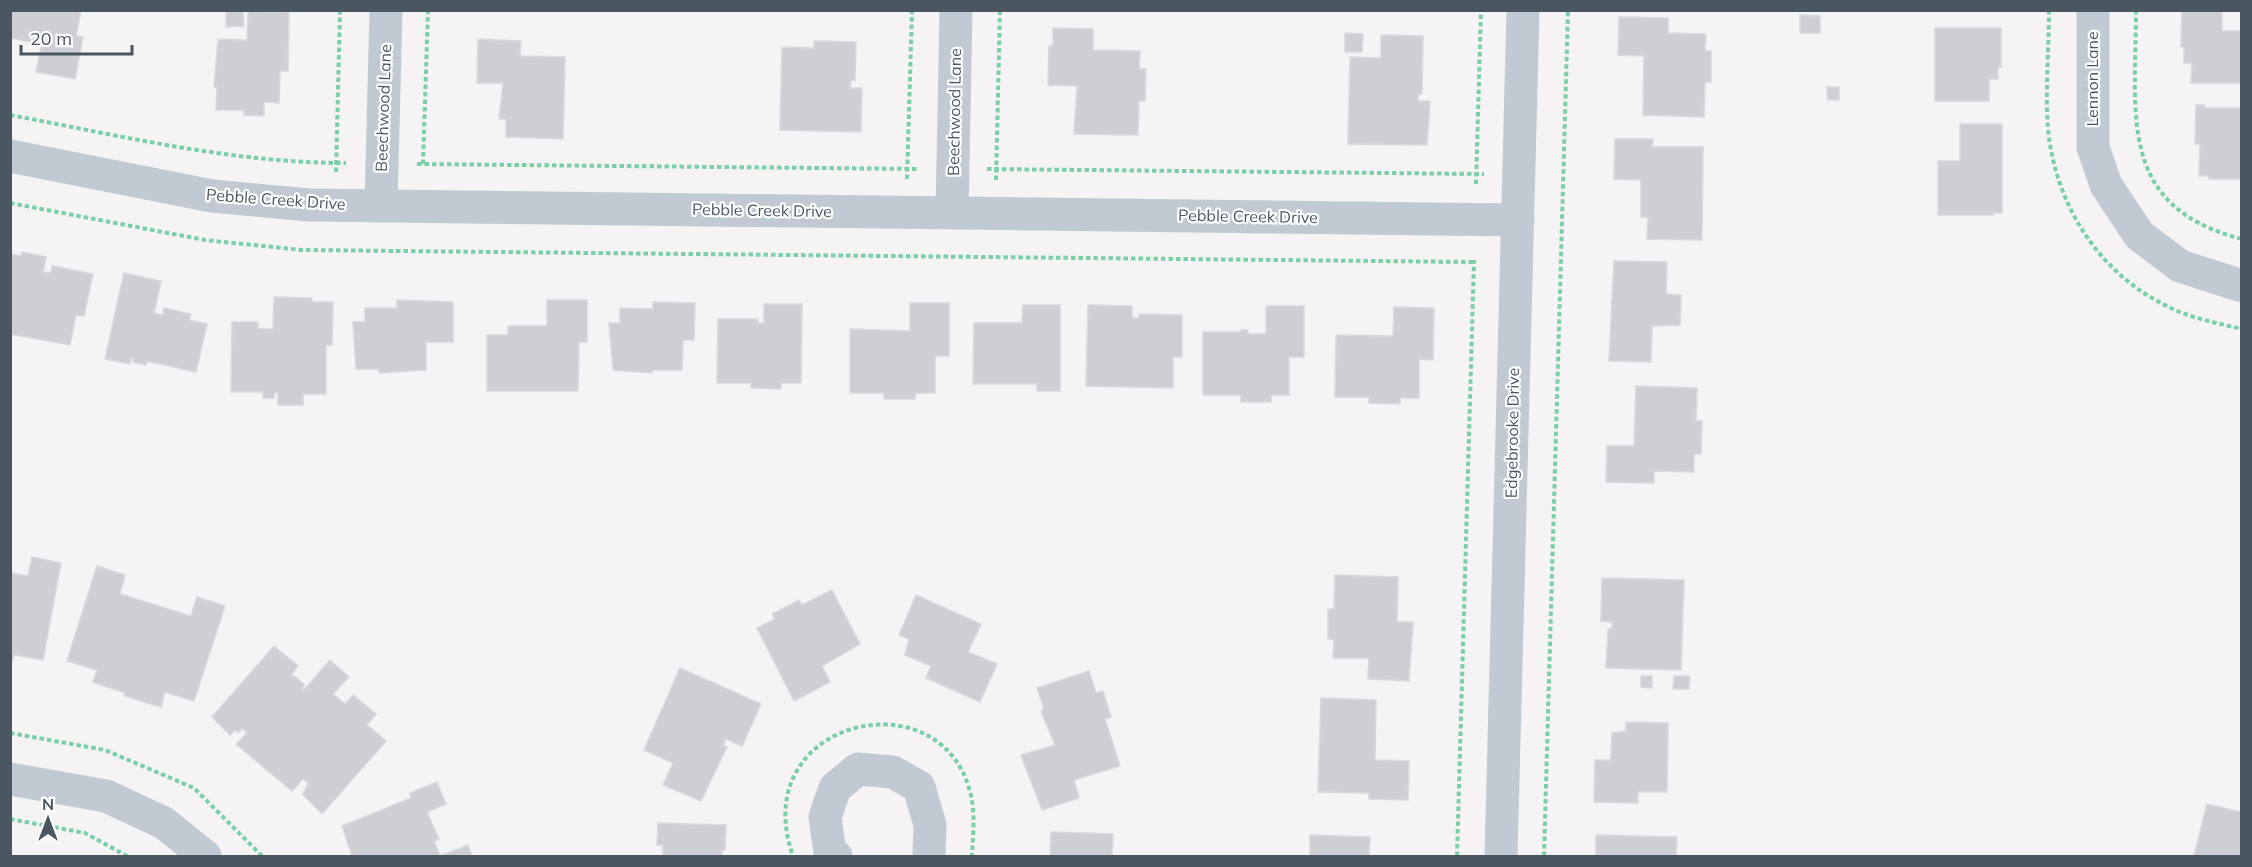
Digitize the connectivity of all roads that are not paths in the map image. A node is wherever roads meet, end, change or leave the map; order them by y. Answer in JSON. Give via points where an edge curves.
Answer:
{"nodes":[{"id":1,"x":386,"y":10,"type":"edge"},
{"id":2,"x":956,"y":10,"type":"edge"},
{"id":3,"x":1523,"y":10,"type":"edge"},
{"id":4,"x":2092,"y":10,"type":"edge"},
{"id":5,"x":10,"y":156,"type":"edge"},
{"id":6,"x":381,"y":205,"type":"junction"},
{"id":7,"x":952,"y":213,"type":"junction"},
{"id":8,"x":1518,"y":220,"type":"junction"},
{"id":9,"x":2241,"y":285,"type":"edge"},
{"id":10,"x":10,"y":778,"type":"edge"},
{"id":11,"x":206,"y":856,"type":"edge"},
{"id":12,"x":836,"y":856,"type":"edge"},
{"id":13,"x":929,"y":856,"type":"edge"},
{"id":14,"x":1501,"y":856,"type":"edge"}],
"edges":[{"from":1,"to":6,"type":"street","name":"Beechwood Lane"},
{"from":2,"to":7,"type":"street","name":"Beechwood Lane"},
{"from":3,"to":8,"type":"street","name":"Edgebrooke Drive"},
{"from":4,"to":9,"type":"street","name":"Lennon Lane","via":[[2093,147],[2106,185],[2139,235],[2180,266]]},
{"from":5,"to":6,"type":"street","name":"Pebble Creek Drive","via":[[212,196],[309,205]]},
{"from":6,"to":7,"type":"street","name":"Pebble Creek Drive"},
{"from":7,"to":8,"type":"street","name":"Pebble Creek Drive"},
{"from":8,"to":14,"type":"street","name":"Edgebrooke Drive"},
{"from":10,"to":11,"type":"street","via":[[106,796],[164,823]]},
{"from":12,"to":13,"type":"street","via":[[830,853],[825,817],[836,788],[858,770],[893,772],[919,787],[930,825]]}]}
